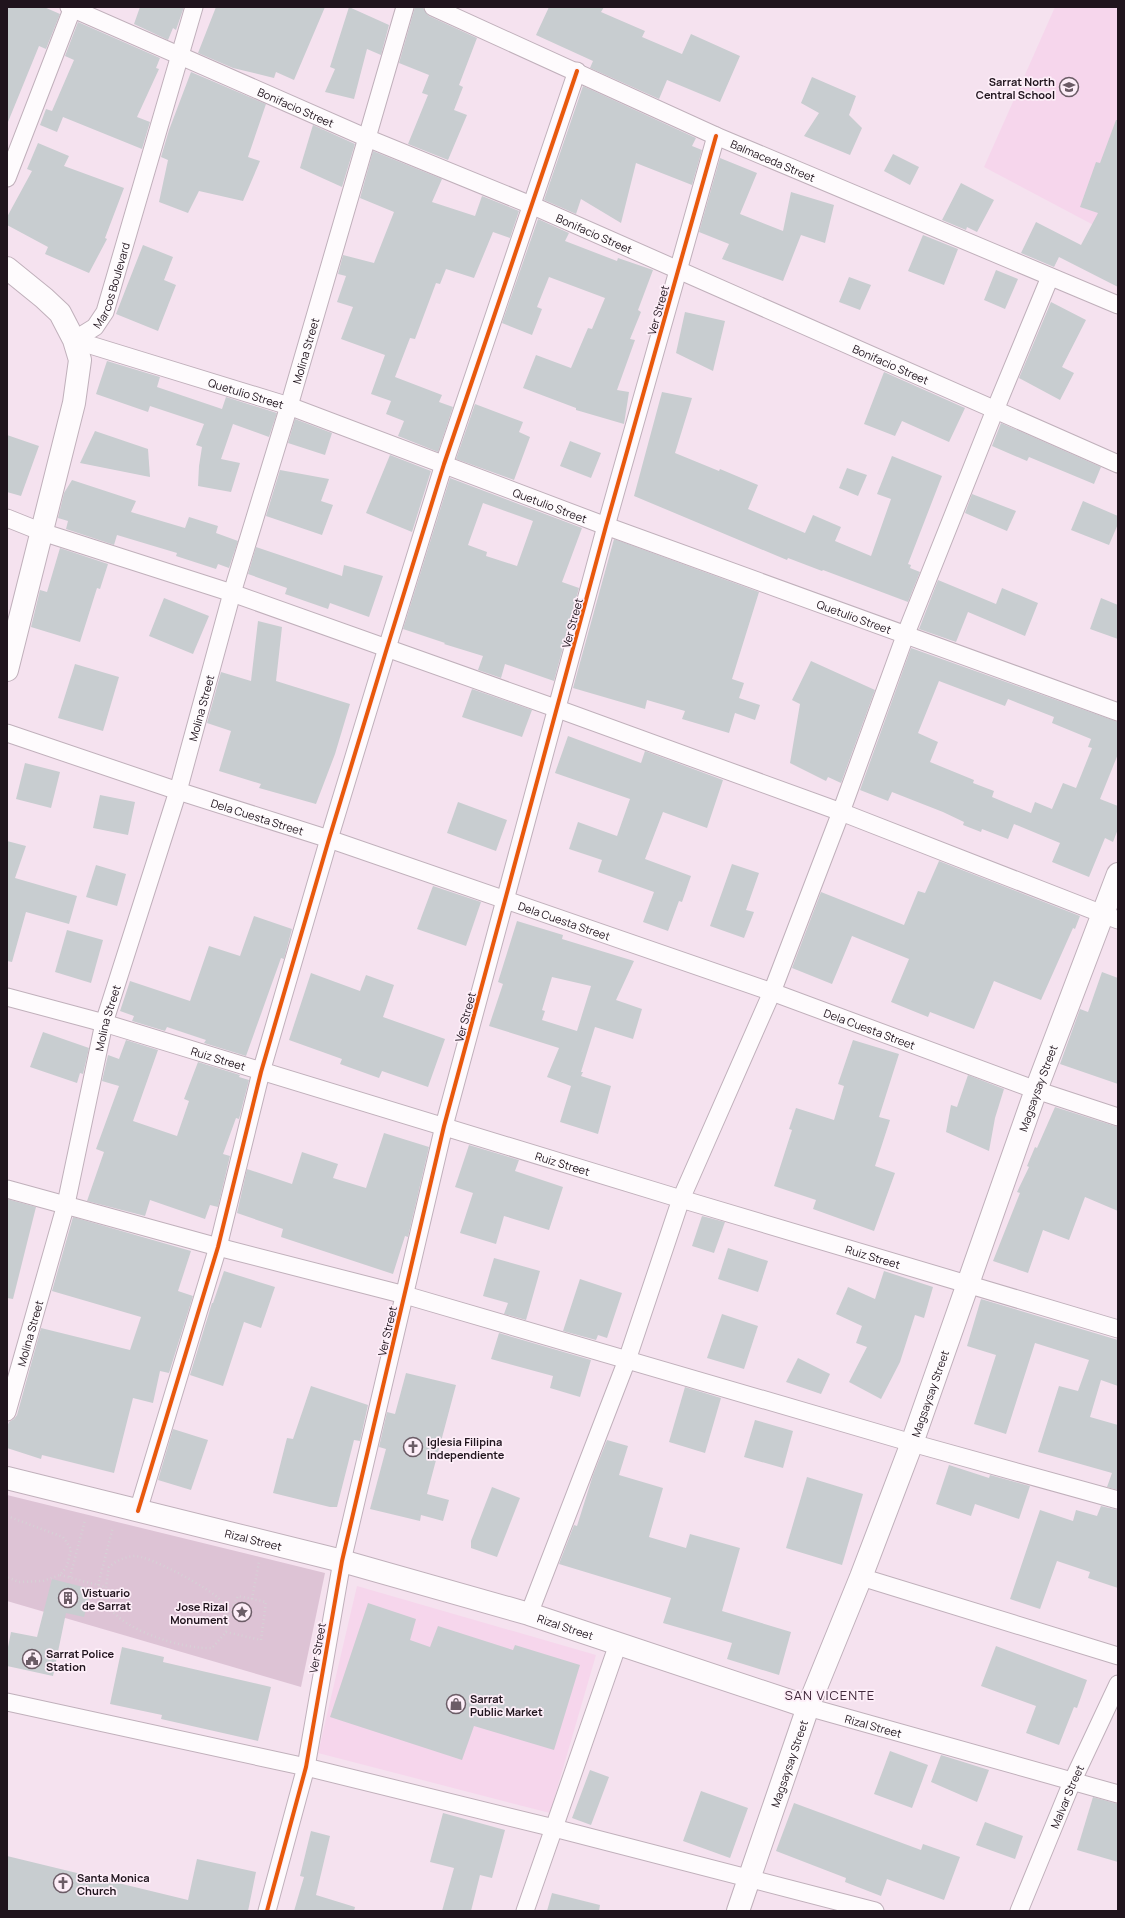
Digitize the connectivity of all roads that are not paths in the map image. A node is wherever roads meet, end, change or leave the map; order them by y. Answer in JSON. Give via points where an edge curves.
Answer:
{"nodes":[{"id":1,"x":194,"y":7,"type":"edge"},
{"id":2,"x":405,"y":7,"type":"edge"},
{"id":3,"x":433,"y":7,"type":"edge"},
{"id":4,"x":72,"y":8,"type":"edge"},
{"id":5,"x":180,"y":55,"type":"junction"},
{"id":6,"x":577,"y":71,"type":"junction"},
{"id":7,"x":716,"y":136,"type":"junction"},
{"id":8,"x":366,"y":138,"type":"junction"},
{"id":9,"x":7,"y":178,"type":"edge"},
{"id":10,"x":531,"y":206,"type":"junction"},
{"id":11,"x":7,"y":268,"type":"edge"},
{"id":12,"x":678,"y":270,"type":"junction"},
{"id":13,"x":1050,"y":277,"type":"junction"},
{"id":14,"x":1118,"y":305,"type":"edge"},
{"id":15,"x":74,"y":340,"type":"junction"},
{"id":16,"x":289,"y":406,"type":"junction"},
{"id":17,"x":995,"y":410,"type":"junction"},
{"id":18,"x":444,"y":464,"type":"junction"},
{"id":19,"x":1118,"y":464,"type":"edge"},
{"id":20,"x":7,"y":518,"type":"edge"},
{"id":21,"x":606,"y":526,"type":"junction"},
{"id":22,"x":42,"y":532,"type":"junction"},
{"id":23,"x":232,"y":593,"type":"junction"},
{"id":24,"x":905,"y":636,"type":"junction"},
{"id":25,"x":387,"y":648,"type":"junction"},
{"id":26,"x":7,"y":670,"type":"edge"},
{"id":27,"x":558,"y":709,"type":"junction"},
{"id":28,"x":1118,"y":712,"type":"edge"},
{"id":29,"x":7,"y":733,"type":"edge"},
{"id":30,"x":178,"y":791,"type":"junction"},
{"id":31,"x":841,"y":812,"type":"junction"},
{"id":32,"x":329,"y":839,"type":"junction"},
{"id":33,"x":1118,"y":874,"type":"edge"},
{"id":34,"x":506,"y":900,"type":"junction"},
{"id":35,"x":1110,"y":917,"type":"edge"},
{"id":36,"x":772,"y":992,"type":"junction"},
{"id":37,"x":7,"y":997,"type":"edge"},
{"id":38,"x":104,"y":1023,"type":"junction"},
{"id":39,"x":261,"y":1072,"type":"junction"},
{"id":40,"x":1036,"y":1090,"type":"junction"},
{"id":41,"x":1118,"y":1117,"type":"edge"},
{"id":42,"x":444,"y":1126,"type":"junction"},
{"id":43,"x":7,"y":1189,"type":"edge"},
{"id":44,"x":681,"y":1199,"type":"junction"},
{"id":45,"x":66,"y":1204,"type":"junction"},
{"id":46,"x":218,"y":1246,"type":"junction"},
{"id":47,"x":966,"y":1285,"type":"junction"},
{"id":48,"x":405,"y":1295,"type":"junction"},
{"id":49,"x":1118,"y":1329,"type":"edge"},
{"id":50,"x":627,"y":1360,"type":"junction"},
{"id":51,"x":7,"y":1412,"type":"edge"},
{"id":52,"x":912,"y":1443,"type":"junction"},
{"id":53,"x":7,"y":1478,"type":"edge"},
{"id":54,"x":1118,"y":1500,"type":"edge"},
{"id":55,"x":138,"y":1511,"type":"junction"},
{"id":56,"x":342,"y":1561,"type":"junction"},
{"id":57,"x":861,"y":1578,"type":"junction"},
{"id":58,"x":529,"y":1614,"type":"junction"},
{"id":59,"x":618,"y":1644,"type":"junction"},
{"id":60,"x":1118,"y":1656,"type":"edge"},
{"id":61,"x":1118,"y":1684,"type":"edge"},
{"id":62,"x":7,"y":1702,"type":"edge"},
{"id":63,"x":808,"y":1707,"type":"junction"},
{"id":64,"x":306,"y":1767,"type":"junction"},
{"id":65,"x":1072,"y":1782,"type":"junction"},
{"id":66,"x":1118,"y":1794,"type":"edge"},
{"id":67,"x":554,"y":1828,"type":"junction"},
{"id":68,"x":749,"y":1879,"type":"junction"},
{"id":69,"x":267,"y":1911,"type":"edge"},
{"id":70,"x":525,"y":1911,"type":"edge"},
{"id":71,"x":738,"y":1911,"type":"edge"},
{"id":72,"x":875,"y":1911,"type":"edge"},
{"id":73,"x":1019,"y":1911,"type":"edge"}],
"edges":[{"from":1,"to":5,"type":"street","name":"Marcos Boulevard"},
{"from":2,"to":8,"type":"street","name":"Molina Street"},
{"from":3,"to":6,"type":"street","name":"Balmaceda Street"},
{"from":4,"to":5,"type":"street","name":"Bonifacio Street"},
{"from":4,"to":9,"type":"street"},
{"from":5,"to":8,"type":"street","name":"Bonifacio Street"},
{"from":5,"to":15,"type":"street","name":"Marcos Boulevard","via":[[105,312],[95,327]]},
{"from":6,"to":7,"type":"street","name":"Balmaceda Street"},
{"from":6,"to":10,"type":"street"},
{"from":7,"to":12,"type":"street","name":"Ver Street"},
{"from":7,"to":13,"type":"street","name":"Balmaceda Street"},
{"from":8,"to":10,"type":"street","name":"Bonifacio Street"},
{"from":8,"to":16,"type":"street","name":"Molina Street"},
{"from":10,"to":12,"type":"street","name":"Bonifacio Street"},
{"from":10,"to":18,"type":"street"},
{"from":11,"to":15,"type":"main road","via":[[60,313]]},
{"from":12,"to":17,"type":"street","name":"Bonifacio Street"},
{"from":12,"to":21,"type":"street","name":"Ver Street"},
{"from":13,"to":14,"type":"street","name":"Balmaceda Street"},
{"from":13,"to":17,"type":"street"},
{"from":15,"to":16,"type":"street","name":"Quetulio Street"},
{"from":15,"to":22,"type":"main road","via":[[80,360],[74,403]]},
{"from":16,"to":18,"type":"street","name":"Quetulio Street"},
{"from":16,"to":23,"type":"street","name":"Molina Street"},
{"from":17,"to":19,"type":"street","name":"Bonifacio Street"},
{"from":17,"to":24,"type":"street"},
{"from":18,"to":21,"type":"street","name":"Quetulio Street"},
{"from":18,"to":25,"type":"street"},
{"from":20,"to":22,"type":"street"},
{"from":21,"to":24,"type":"street","name":"Quetulio Street"},
{"from":21,"to":27,"type":"street","name":"Ver Street"},
{"from":22,"to":23,"type":"street"},
{"from":22,"to":26,"type":"main road"},
{"from":23,"to":25,"type":"street"},
{"from":23,"to":30,"type":"street","name":"Molina Street"},
{"from":24,"to":28,"type":"street","name":"Quetulio Street"},
{"from":24,"to":31,"type":"street"},
{"from":25,"to":27,"type":"street"},
{"from":25,"to":32,"type":"street"},
{"from":27,"to":31,"type":"street"},
{"from":27,"to":34,"type":"street","name":"Ver Street"},
{"from":29,"to":30,"type":"street","name":"Dela Cuesta Street"},
{"from":30,"to":32,"type":"street","name":"Dela Cuesta Street"},
{"from":30,"to":38,"type":"street","name":"Molina Street"},
{"from":31,"to":35,"type":"street"},
{"from":31,"to":36,"type":"street"},
{"from":32,"to":34,"type":"street","name":"Dela Cuesta Street"},
{"from":32,"to":39,"type":"street"},
{"from":33,"to":35,"type":"main road","name":"Magsaysay Street"},
{"from":34,"to":36,"type":"street","name":"Dela Cuesta Street"},
{"from":34,"to":42,"type":"street","name":"Ver Street"},
{"from":35,"to":40,"type":"main road","name":"Magsaysay Street"},
{"from":36,"to":40,"type":"street","name":"Dela Cuesta Street"},
{"from":36,"to":44,"type":"street"},
{"from":37,"to":38,"type":"street","name":"Ruiz Street"},
{"from":38,"to":39,"type":"street","name":"Ruiz Street"},
{"from":38,"to":45,"type":"street","name":"Molina Street"},
{"from":39,"to":42,"type":"street","name":"Ruiz Street"},
{"from":39,"to":46,"type":"street"},
{"from":40,"to":41,"type":"street","name":"Dela Cuesta Street"},
{"from":40,"to":47,"type":"main road","name":"Magsaysay Street"},
{"from":42,"to":44,"type":"street","name":"Ruiz Street"},
{"from":42,"to":48,"type":"street","name":"Ver Street"},
{"from":43,"to":45,"type":"street"},
{"from":44,"to":47,"type":"street","name":"Ruiz Street"},
{"from":44,"to":50,"type":"street"},
{"from":45,"to":46,"type":"street"},
{"from":45,"to":51,"type":"street","name":"Molina Street"},
{"from":46,"to":48,"type":"street"},
{"from":46,"to":55,"type":"street"},
{"from":47,"to":49,"type":"street","name":"Ruiz Street"},
{"from":47,"to":52,"type":"main road","name":"Magsaysay Street"},
{"from":48,"to":50,"type":"street"},
{"from":48,"to":56,"type":"street","name":"Ver Street"},
{"from":50,"to":52,"type":"street"},
{"from":50,"to":58,"type":"street"},
{"from":52,"to":54,"type":"street"},
{"from":52,"to":57,"type":"main road","name":"Magsaysay Street"},
{"from":53,"to":55,"type":"main road","name":"Rizal Street"},
{"from":55,"to":56,"type":"main road","name":"Rizal Street"},
{"from":56,"to":58,"type":"main road","name":"Rizal Street"},
{"from":56,"to":64,"type":"street","name":"Ver Street"},
{"from":57,"to":60,"type":"street"},
{"from":57,"to":63,"type":"main road","name":"Magsaysay Street"},
{"from":58,"to":59,"type":"main road","name":"Rizal Street"},
{"from":59,"to":63,"type":"main road","name":"Rizal Street"},
{"from":59,"to":67,"type":"street"},
{"from":61,"to":65,"type":"street","name":"Malvar Street"},
{"from":62,"to":64,"type":"street"},
{"from":63,"to":65,"type":"street","name":"Rizal Street"},
{"from":63,"to":68,"type":"main road","name":"Magsaysay Street"},
{"from":64,"to":67,"type":"street"},
{"from":64,"to":69,"type":"street","name":"Ver Street"},
{"from":65,"to":66,"type":"street","name":"Rizal Street"},
{"from":65,"to":73,"type":"street","name":"Malvar Street"},
{"from":67,"to":68,"type":"street"},
{"from":67,"to":70,"type":"street"},
{"from":68,"to":71,"type":"main road","name":"Magsaysay Street"},
{"from":68,"to":72,"type":"street"}]}
